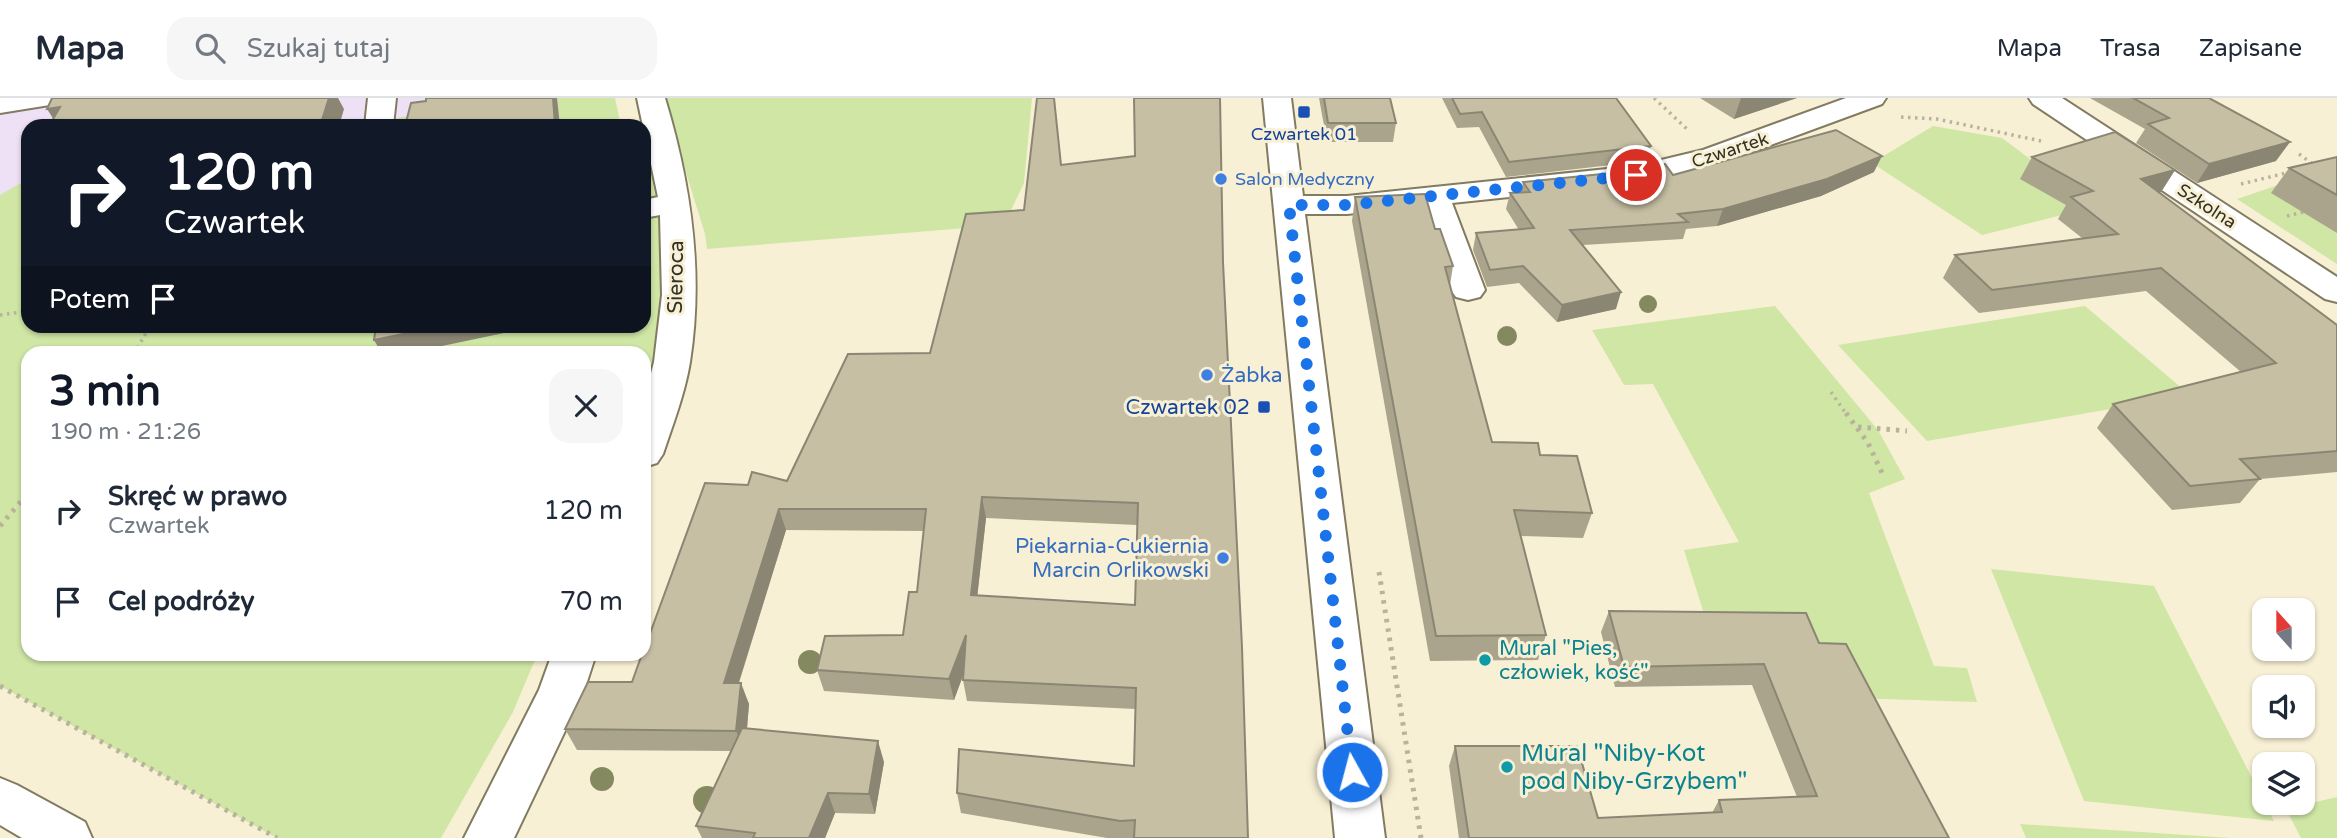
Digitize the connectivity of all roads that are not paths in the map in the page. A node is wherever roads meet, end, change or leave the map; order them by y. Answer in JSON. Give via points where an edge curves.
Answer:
{"nodes":[{"id":1,"x":46,"y":98,"type":"edge"},
{"id":2,"x":382,"y":98,"type":"edge"},
{"id":3,"x":651,"y":98,"type":"edge"},
{"id":4,"x":1277,"y":98,"type":"edge"},
{"id":5,"x":1872,"y":98,"type":"edge"},
{"id":6,"x":2043,"y":98,"type":"edge"},
{"id":7,"x":0,"y":105,"type":"edge"},
{"id":8,"x":380,"y":119,"type":"edge"},
{"id":9,"x":654,"y":146,"type":"edge"},
{"id":10,"x":1435,"y":197,"type":"junction"},
{"id":11,"x":1289,"y":205,"type":"junction"},
{"id":12,"x":660,"y":206,"type":"edge"},
{"id":13,"x":1468,"y":290,"type":"dead end"},
{"id":14,"x":2337,"y":292,"type":"edge"},
{"id":15,"x":651,"y":431,"type":"edge"},
{"id":16,"x":572,"y":661,"type":"edge"},
{"id":17,"x":0,"y":800,"type":"edge"},
{"id":18,"x":68,"y":838,"type":"edge"},
{"id":19,"x":489,"y":838,"type":"edge"},
{"id":20,"x":1360,"y":838,"type":"edge"}],
"edges":[{"from":1,"to":7,"type":"street"},
{"from":2,"to":8,"type":"street"},
{"from":3,"to":9,"type":"street","name":"Sieroca"},
{"from":4,"to":11,"type":"street"},
{"from":5,"to":10,"type":"street","name":"Czwartek","via":[[1713,157],[1669,168],[1594,181]]},
{"from":6,"to":14,"type":"street","name":"Szkolna"},
{"from":9,"to":12,"type":"street","name":"Sieroca"},
{"from":10,"to":11,"type":"street","name":"Czwartek"},
{"from":10,"to":13,"type":"street"},
{"from":11,"to":20,"type":"street"},
{"from":12,"to":15,"type":"street","name":"Sieroca","via":[[678,296],[672,362]]},
{"from":16,"to":19,"type":"street"},
{"from":17,"to":18,"type":"street"}]}
